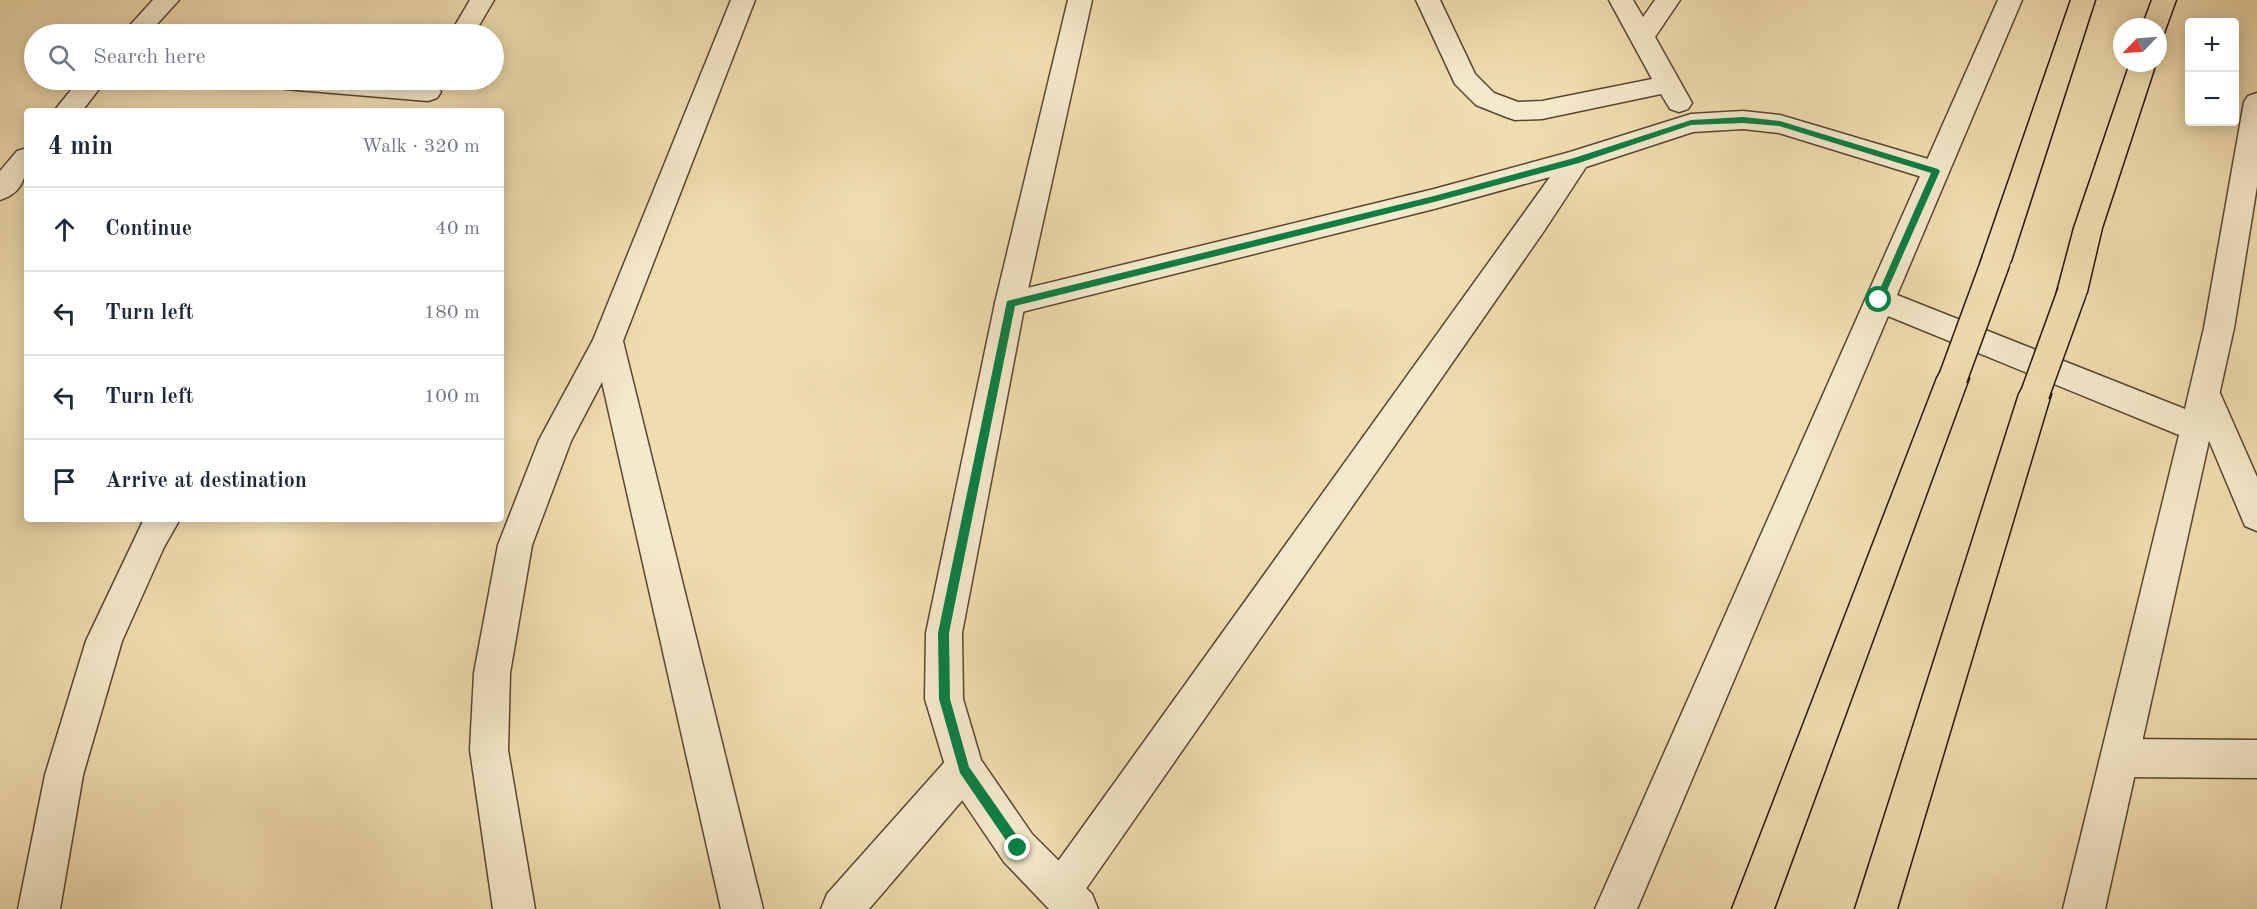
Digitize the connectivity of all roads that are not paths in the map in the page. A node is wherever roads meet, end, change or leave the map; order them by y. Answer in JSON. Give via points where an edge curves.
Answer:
{"nodes":[{"id":1,"x":167,"y":0,"type":"edge"},
{"id":2,"x":482,"y":0,"type":"edge"},
{"id":3,"x":743,"y":0,"type":"edge"},
{"id":4,"x":1080,"y":0,"type":"edge"},
{"id":5,"x":1428,"y":0,"type":"edge"},
{"id":6,"x":1621,"y":0,"type":"edge"},
{"id":7,"x":1668,"y":0,"type":"edge"},
{"id":8,"x":2010,"y":0,"type":"edge"},
{"id":9,"x":2083,"y":0,"type":"edge"},
{"id":10,"x":2164,"y":0,"type":"edge"},
{"id":11,"x":2158,"y":18,"type":"edge"},
{"id":12,"x":144,"y":24,"type":"edge"},
{"id":13,"x":468,"y":24,"type":"edge"},
{"id":14,"x":1642,"y":37,"type":"junction"},
{"id":15,"x":2140,"y":72,"type":"edge"},
{"id":16,"x":1668,"y":84,"type":"junction"},
{"id":17,"x":85,"y":90,"type":"edge"},
{"id":18,"x":386,"y":90,"type":"edge"},
{"id":19,"x":427,"y":94,"type":"edge"},
{"id":20,"x":2257,"y":102,"type":"edge"},
{"id":21,"x":70,"y":108,"type":"edge"},
{"id":22,"x":1691,"y":123,"type":"junction"},
{"id":23,"x":1576,"y":160,"type":"junction"},
{"id":24,"x":24,"y":161,"type":"edge"},
{"id":25,"x":1935,"y":171,"type":"junction"},
{"id":26,"x":0,"y":189,"type":"edge"},
{"id":27,"x":2248,"y":207,"type":"edge"},
{"id":28,"x":2244,"y":257,"type":"edge"},
{"id":29,"x":1879,"y":300,"type":"junction"},
{"id":30,"x":1011,"y":303,"type":"junction"},
{"id":31,"x":608,"y":340,"type":"junction"},
{"id":32,"x":2205,"y":393,"type":"junction"},
{"id":33,"x":2197,"y":428,"type":"junction"},
{"id":34,"x":2257,"y":516,"type":"edge"},
{"id":35,"x":161,"y":522,"type":"edge"},
{"id":36,"x":2120,"y":758,"type":"junction"},
{"id":37,"x":2257,"y":759,"type":"edge"},
{"id":38,"x":964,"y":769,"type":"junction"},
{"id":39,"x":1068,"y":900,"type":"edge"},
{"id":40,"x":39,"y":909,"type":"edge"},
{"id":41,"x":514,"y":909,"type":"edge"},
{"id":42,"x":742,"y":909,"type":"edge"},
{"id":43,"x":842,"y":909,"type":"edge"},
{"id":44,"x":1616,"y":909,"type":"edge"},
{"id":45,"x":1753,"y":909,"type":"edge"},
{"id":46,"x":1876,"y":909,"type":"edge"},
{"id":47,"x":2084,"y":909,"type":"edge"}],
"edges":[{"from":1,"to":12,"type":"street"},
{"from":2,"to":13,"type":"street"},
{"from":3,"to":31,"type":"street"},
{"from":4,"to":30,"type":"street"},
{"from":5,"to":16,"type":"street","via":[[1464,78],[1485,99],[1515,111],[1542,110]]},
{"from":6,"to":14,"type":"street"},
{"from":7,"to":14,"type":"street"},
{"from":8,"to":25,"type":"street"},
{"from":9,"to":45,"type":"highway","bridge":true,"via":[[1996,261]]},
{"from":10,"to":11,"type":"highway"},
{"from":14,"to":16,"type":"street"},
{"from":15,"to":46,"type":"highway","bridge":true,"via":[[2088,228],[2072,292],[2035,394]]},
{"from":16,"to":22,"type":"street"},
{"from":17,"to":21,"type":"street"},
{"from":18,"to":19,"type":"street"},
{"from":20,"to":27,"type":"street"},
{"from":22,"to":23,"type":"street"},
{"from":22,"to":25,"type":"street","via":[[1743,120],[1780,124]]},
{"from":23,"to":30,"type":"street"},
{"from":23,"to":39,"type":"street"},
{"from":24,"to":26,"type":"street"},
{"from":25,"to":29,"type":"street"},
{"from":27,"to":28,"type":"street"},
{"from":28,"to":32,"type":"street"},
{"from":29,"to":33,"type":"street"},
{"from":29,"to":44,"type":"street"},
{"from":30,"to":38,"type":"street","via":[[944,633],[944,699]]},
{"from":31,"to":41,"type":"street","via":[[555,440],[515,545],[492,673],[489,750]]},
{"from":31,"to":42,"type":"street"},
{"from":32,"to":33,"type":"street"},
{"from":32,"to":34,"type":"street"},
{"from":33,"to":36,"type":"street"},
{"from":35,"to":40,"type":"street","via":[[104,641],[64,775]]},
{"from":36,"to":37,"type":"street"},
{"from":36,"to":47,"type":"street"},
{"from":38,"to":39,"type":"street","via":[[1018,848]]},
{"from":38,"to":43,"type":"street"}]}
